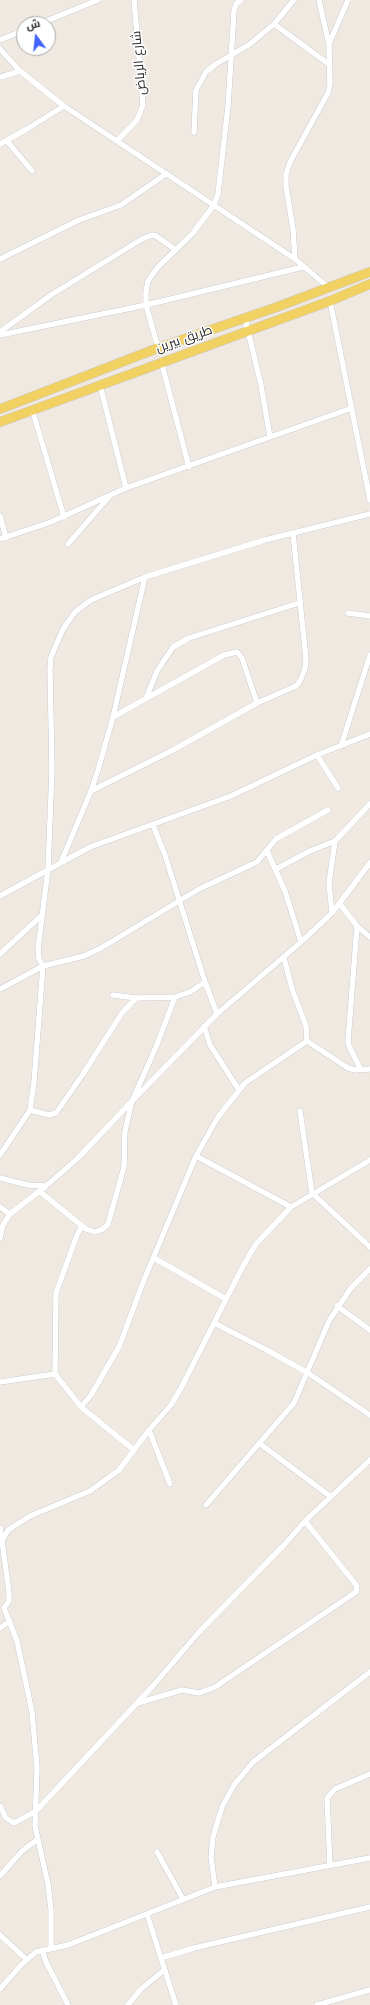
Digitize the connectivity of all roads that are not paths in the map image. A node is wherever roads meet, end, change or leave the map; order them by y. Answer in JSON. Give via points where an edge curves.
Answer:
{"nodes":[{"id":1,"x":98,"y":0,"type":"edge"},
{"id":2,"x":134,"y":0,"type":"edge"},
{"id":3,"x":242,"y":0,"type":"edge"},
{"id":4,"x":294,"y":0,"type":"edge"},
{"id":5,"x":319,"y":0,"type":"edge"},
{"id":6,"x":348,"y":0,"type":"edge"},
{"id":7,"x":56,"y":17,"type":"edge"},
{"id":8,"x":274,"y":24,"type":"junction"},
{"id":9,"x":16,"y":33,"type":"edge"},
{"id":10,"x":0,"y":40,"type":"edge"},
{"id":11,"x":329,"y":45,"type":"junction"},
{"id":12,"x":1,"y":51,"type":"edge"},
{"id":13,"x":232,"y":54,"type":"junction"},
{"id":14,"x":330,"y":65,"type":"junction"},
{"id":15,"x":20,"y":70,"type":"junction"},
{"id":16,"x":0,"y":77,"type":"edge"},
{"id":17,"x":64,"y":106,"type":"junction"},
{"id":18,"x":194,"y":132,"type":"dead end"},
{"id":19,"x":7,"y":141,"type":"junction"},
{"id":20,"x":117,"y":141,"type":"junction"},
{"id":21,"x":0,"y":144,"type":"edge"},
{"id":22,"x":32,"y":171,"type":"dead end"},
{"id":23,"x":166,"y":174,"type":"junction"},
{"id":24,"x":214,"y":205,"type":"junction"},
{"id":25,"x":176,"y":250,"type":"junction"},
{"id":26,"x":0,"y":259,"type":"edge"},
{"id":27,"x":295,"y":259,"type":"junction"},
{"id":28,"x":304,"y":267,"type":"junction"},
{"id":29,"x":370,"y":272,"type":"edge"},
{"id":30,"x":370,"y":284,"type":"edge"},
{"id":31,"x":328,"y":287,"type":"junction"},
{"id":32,"x":330,"y":301,"type":"junction"},
{"id":33,"x":146,"y":305,"type":"junction"},
{"id":34,"x":245,"y":318,"type":"junction"},
{"id":35,"x":249,"y":330,"type":"junction"},
{"id":36,"x":0,"y":332,"type":"edge"},
{"id":37,"x":0,"y":335,"type":"edge"},
{"id":38,"x":158,"y":348,"type":"junction"},
{"id":39,"x":161,"y":361,"type":"junction"},
{"id":40,"x":100,"y":385,"type":"junction"},
{"id":41,"x":352,"y":408,"type":"junction"},
{"id":42,"x":0,"y":409,"type":"edge"},
{"id":43,"x":32,"y":409,"type":"junction"},
{"id":44,"x":0,"y":422,"type":"edge"},
{"id":45,"x":270,"y":437,"type":"junction"},
{"id":46,"x":189,"y":467,"type":"junction"},
{"id":47,"x":126,"y":488,"type":"junction"},
{"id":48,"x":110,"y":496,"type":"junction"},
{"id":49,"x":370,"y":500,"type":"edge"},
{"id":50,"x":370,"y":514,"type":"edge"},
{"id":51,"x":0,"y":516,"type":"edge"},
{"id":52,"x":64,"y":517,"type":"junction"},
{"id":53,"x":293,"y":533,"type":"junction"},
{"id":54,"x":3,"y":539,"type":"edge"},
{"id":55,"x":68,"y":544,"type":"dead end"},
{"id":56,"x":145,"y":577,"type":"junction"},
{"id":57,"x":299,"y":603,"type":"junction"},
{"id":58,"x":348,"y":613,"type":"dead end"},
{"id":59,"x":370,"y":616,"type":"edge"},
{"id":60,"x":370,"y":655,"type":"edge"},
{"id":61,"x":146,"y":698,"type":"junction"},
{"id":62,"x":257,"y":703,"type":"junction"},
{"id":63,"x":113,"y":717,"type":"junction"},
{"id":64,"x":370,"y":734,"type":"edge"},
{"id":65,"x":341,"y":746,"type":"junction"},
{"id":66,"x":317,"y":756,"type":"junction"},
{"id":67,"x":338,"y":788,"type":"dead end"},
{"id":68,"x":91,"y":791,"type":"junction"},
{"id":69,"x":370,"y":804,"type":"edge"},
{"id":70,"x":328,"y":810,"type":"dead end"},
{"id":71,"x":154,"y":825,"type":"junction"},
{"id":72,"x":335,"y":841,"type":"junction"},
{"id":73,"x":267,"y":851,"type":"junction"},
{"id":74,"x":61,"y":862,"type":"junction"},
{"id":75,"x":370,"y":863,"type":"edge"},
{"id":76,"x":48,"y":869,"type":"junction"},
{"id":77,"x":276,"y":869,"type":"junction"},
{"id":78,"x":0,"y":896,"type":"edge"},
{"id":79,"x":180,"y":900,"type":"junction"},
{"id":80,"x":340,"y":904,"type":"junction"},
{"id":81,"x":332,"y":913,"type":"junction"},
{"id":82,"x":41,"y":916,"type":"junction"},
{"id":83,"x":357,"y":926,"type":"junction"},
{"id":84,"x":370,"y":937,"type":"edge"},
{"id":85,"x":301,"y":942,"type":"junction"},
{"id":86,"x":0,"y":954,"type":"edge"},
{"id":87,"x":284,"y":958,"type":"junction"},
{"id":88,"x":43,"y":966,"type":"junction"},
{"id":89,"x":205,"y":982,"type":"junction"},
{"id":90,"x":0,"y":989,"type":"edge"},
{"id":91,"x":113,"y":995,"type":"dead end"},
{"id":92,"x":175,"y":997,"type":"junction"},
{"id":93,"x":136,"y":998,"type":"junction"},
{"id":94,"x":218,"y":1014,"type":"junction"},
{"id":95,"x":204,"y":1026,"type":"junction"},
{"id":96,"x":307,"y":1041,"type":"junction"},
{"id":97,"x":370,"y":1069,"type":"edge"},
{"id":98,"x":361,"y":1070,"type":"junction"},
{"id":99,"x":239,"y":1090,"type":"junction"},
{"id":100,"x":132,"y":1101,"type":"junction"},
{"id":101,"x":30,"y":1110,"type":"junction"},
{"id":102,"x":300,"y":1111,"type":"dead end"},
{"id":103,"x":0,"y":1156,"type":"edge"},
{"id":104,"x":196,"y":1156,"type":"junction"},
{"id":105,"x":370,"y":1160,"type":"edge"},
{"id":106,"x":0,"y":1178,"type":"edge"},
{"id":107,"x":46,"y":1186,"type":"junction"},
{"id":108,"x":39,"y":1191,"type":"junction"},
{"id":109,"x":312,"y":1193,"type":"junction"},
{"id":110,"x":0,"y":1207,"type":"edge"},
{"id":111,"x":291,"y":1207,"type":"junction"},
{"id":112,"x":10,"y":1214,"type":"junction"},
{"id":113,"x":82,"y":1226,"type":"junction"},
{"id":114,"x":0,"y":1238,"type":"edge"},
{"id":115,"x":370,"y":1247,"type":"edge"},
{"id":116,"x":154,"y":1258,"type":"junction"},
{"id":117,"x":370,"y":1269,"type":"edge"},
{"id":118,"x":226,"y":1299,"type":"junction"},
{"id":119,"x":337,"y":1306,"type":"junction"},
{"id":120,"x":214,"y":1323,"type":"junction"},
{"id":121,"x":370,"y":1330,"type":"edge"},
{"id":122,"x":308,"y":1372,"type":"junction"},
{"id":123,"x":55,"y":1374,"type":"junction"},
{"id":124,"x":0,"y":1382,"type":"edge"},
{"id":125,"x":81,"y":1407,"type":"junction"},
{"id":126,"x":370,"y":1415,"type":"edge"},
{"id":127,"x":149,"y":1430,"type":"junction"},
{"id":128,"x":259,"y":1443,"type":"junction"},
{"id":129,"x":134,"y":1450,"type":"junction"},
{"id":130,"x":370,"y":1460,"type":"edge"},
{"id":131,"x":170,"y":1484,"type":"dead end"},
{"id":132,"x":330,"y":1496,"type":"junction"},
{"id":133,"x":206,"y":1505,"type":"dead end"},
{"id":134,"x":305,"y":1521,"type":"junction"},
{"id":135,"x":0,"y":1528,"type":"edge"},
{"id":136,"x":2,"y":1541,"type":"junction"},
{"id":137,"x":2,"y":1608,"type":"edge"},
{"id":138,"x":10,"y":1621,"type":"junction"},
{"id":139,"x":0,"y":1628,"type":"edge"},
{"id":140,"x":370,"y":1672,"type":"edge"},
{"id":141,"x":138,"y":1703,"type":"junction"},
{"id":142,"x":370,"y":1774,"type":"edge"},
{"id":143,"x":0,"y":1806,"type":"edge"},
{"id":144,"x":36,"y":1810,"type":"junction"},
{"id":145,"x":38,"y":1839,"type":"junction"},
{"id":146,"x":157,"y":1852,"type":"dead end"},
{"id":147,"x":370,"y":1858,"type":"edge"},
{"id":148,"x":330,"y":1865,"type":"junction"},
{"id":149,"x":0,"y":1876,"type":"edge"},
{"id":150,"x":215,"y":1886,"type":"junction"},
{"id":151,"x":184,"y":1899,"type":"junction"},
{"id":152,"x":370,"y":1908,"type":"edge"},
{"id":153,"x":147,"y":1914,"type":"junction"},
{"id":154,"x":0,"y":1935,"type":"edge"},
{"id":155,"x":51,"y":1949,"type":"junction"},
{"id":156,"x":42,"y":1950,"type":"junction"},
{"id":157,"x":161,"y":1958,"type":"junction"},
{"id":158,"x":26,"y":1959,"type":"junction"},
{"id":159,"x":164,"y":1970,"type":"junction"},
{"id":160,"x":0,"y":1989,"type":"edge"},
{"id":161,"x":370,"y":1990,"type":"edge"},
{"id":162,"x":68,"y":2005,"type":"edge"},
{"id":163,"x":128,"y":2005,"type":"edge"},
{"id":164,"x":176,"y":2005,"type":"edge"},
{"id":165,"x":317,"y":2005,"type":"edge"}],
"edges":[{"from":1,"to":7,"type":"street"},
{"from":2,"to":20,"type":"street","name":"شارع الرياض","via":[[143,105],[138,120]]},
{"from":3,"to":13,"type":"street","via":[[236,4],[234,11]]},
{"from":4,"to":8,"type":"street"},
{"from":5,"to":11,"type":"street"},
{"from":6,"to":11,"type":"street"},
{"from":8,"to":13,"type":"street","via":[[250,44]]},
{"from":8,"to":14,"type":"street"},
{"from":9,"to":10,"type":"street"},
{"from":11,"to":14,"type":"street"},
{"from":12,"to":15,"type":"street"},
{"from":13,"to":18,"type":"street","via":[[206,72],[199,82],[196,90]]},
{"from":13,"to":24,"type":"street","via":[[222,167]]},
{"from":14,"to":27,"type":"street","via":[[328,93],[286,174]]},
{"from":15,"to":16,"type":"street"},
{"from":15,"to":17,"type":"street"},
{"from":17,"to":19,"type":"street"},
{"from":17,"to":20,"type":"street"},
{"from":19,"to":21,"type":"street"},
{"from":19,"to":22,"type":"street"},
{"from":20,"to":23,"type":"street"},
{"from":23,"to":24,"type":"street"},
{"from":23,"to":26,"type":"street","via":[[121,205],[79,220]]},
{"from":24,"to":25,"type":"street"},
{"from":24,"to":27,"type":"street"},
{"from":25,"to":33,"type":"street","via":[[148,281]]},
{"from":25,"to":36,"type":"street","via":[[156,236],[142,239],[51,295]]},
{"from":27,"to":28,"type":"street"},
{"from":28,"to":31,"type":"street"},
{"from":28,"to":33,"type":"street"},
{"from":29,"to":31,"type":"main road","name":"طريق بيرين"},
{"from":30,"to":32,"type":"main road","name":"طريق بيرين"},
{"from":31,"to":34,"type":"main road","name":"طريق بيرين"},
{"from":32,"to":35,"type":"main road","name":"طريق بيرين"},
{"from":32,"to":41,"type":"street"},
{"from":33,"to":37,"type":"street"},
{"from":33,"to":38,"type":"street"},
{"from":34,"to":35,"type":"street"},
{"from":34,"to":38,"type":"main road","name":"طريق بيرين"},
{"from":35,"to":39,"type":"main road","name":"طريق بيرين"},
{"from":35,"to":45,"type":"street"},
{"from":38,"to":42,"type":"main road","name":"طريق بيرين"},
{"from":39,"to":40,"type":"main road","name":"طريق بيرين"},
{"from":39,"to":46,"type":"street"},
{"from":40,"to":43,"type":"main road","name":"طريق بيرين"},
{"from":40,"to":47,"type":"street"},
{"from":41,"to":45,"type":"street"},
{"from":41,"to":49,"type":"street"},
{"from":43,"to":44,"type":"main road","name":"طريق بيرين"},
{"from":43,"to":52,"type":"street"},
{"from":45,"to":46,"type":"street"},
{"from":46,"to":47,"type":"street"},
{"from":47,"to":48,"type":"street"},
{"from":48,"to":52,"type":"street"},
{"from":48,"to":55,"type":"street"},
{"from":50,"to":53,"type":"street"},
{"from":51,"to":54,"type":"street"},
{"from":52,"to":54,"type":"street"},
{"from":53,"to":56,"type":"street"},
{"from":53,"to":57,"type":"street"},
{"from":56,"to":63,"type":"street"},
{"from":56,"to":76,"type":"street","via":[[90,600],[75,612],[54,647],[50,669],[52,770]]},
{"from":57,"to":61,"type":"street","via":[[189,638],[173,647],[157,671]]},
{"from":57,"to":62,"type":"street","via":[[306,659],[303,677],[296,686]]},
{"from":58,"to":59,"type":"street"},
{"from":60,"to":65,"type":"street"},
{"from":61,"to":62,"type":"street","via":[[224,655],[237,652],[242,658]]},
{"from":61,"to":63,"type":"street"},
{"from":62,"to":68,"type":"street","via":[[173,750]]},
{"from":63,"to":68,"type":"street"},
{"from":64,"to":65,"type":"street"},
{"from":65,"to":66,"type":"street"},
{"from":66,"to":67,"type":"street"},
{"from":66,"to":71,"type":"street","via":[[231,796]]},
{"from":68,"to":74,"type":"street"},
{"from":69,"to":72,"type":"street"},
{"from":70,"to":73,"type":"street","via":[[276,839]]},
{"from":71,"to":74,"type":"street","via":[[90,847]]},
{"from":71,"to":79,"type":"street"},
{"from":72,"to":77,"type":"street"},
{"from":72,"to":81,"type":"street","via":[[329,883]]},
{"from":73,"to":77,"type":"street"},
{"from":73,"to":79,"type":"street","via":[[257,862]]},
{"from":74,"to":76,"type":"street"},
{"from":75,"to":80,"type":"street"},
{"from":76,"to":78,"type":"street"},
{"from":76,"to":82,"type":"street"},
{"from":77,"to":85,"type":"street"},
{"from":79,"to":88,"type":"street","via":[[93,952]]},
{"from":79,"to":89,"type":"street"},
{"from":80,"to":81,"type":"street"},
{"from":80,"to":83,"type":"street"},
{"from":81,"to":85,"type":"street"},
{"from":82,"to":86,"type":"street"},
{"from":82,"to":88,"type":"street","via":[[38,949]]},
{"from":83,"to":84,"type":"street"},
{"from":83,"to":98,"type":"street","via":[[348,1046]]},
{"from":85,"to":87,"type":"street"},
{"from":87,"to":94,"type":"street"},
{"from":87,"to":96,"type":"street","via":[[306,1026]]},
{"from":88,"to":90,"type":"street"},
{"from":88,"to":101,"type":"street"},
{"from":89,"to":92,"type":"street","via":[[190,992]]},
{"from":89,"to":94,"type":"street"},
{"from":91,"to":93,"type":"street"},
{"from":92,"to":93,"type":"street"},
{"from":92,"to":100,"type":"street"},
{"from":93,"to":101,"type":"street","via":[[122,1013],[56,1113],[49,1115]]},
{"from":94,"to":95,"type":"street"},
{"from":95,"to":99,"type":"street","via":[[210,1045]]},
{"from":95,"to":100,"type":"street"},
{"from":96,"to":98,"type":"street","via":[[348,1068]]},
{"from":96,"to":99,"type":"street","via":[[261,1071]]},
{"from":97,"to":98,"type":"street"},
{"from":99,"to":104,"type":"street","via":[[218,1117]]},
{"from":100,"to":107,"type":"street","via":[[78,1158]]},
{"from":100,"to":113,"type":"street","via":[[125,1131],[124,1167],[108,1224],[95,1232]]},
{"from":101,"to":103,"type":"street"},
{"from":102,"to":109,"type":"street"},
{"from":104,"to":111,"type":"street"},
{"from":104,"to":116,"type":"street"},
{"from":105,"to":109,"type":"street"},
{"from":106,"to":107,"type":"street"},
{"from":107,"to":108,"type":"street"},
{"from":108,"to":112,"type":"street"},
{"from":108,"to":113,"type":"street"},
{"from":109,"to":111,"type":"street"},
{"from":109,"to":115,"type":"street"},
{"from":110,"to":112,"type":"street"},
{"from":111,"to":118,"type":"street","via":[[256,1244]]},
{"from":112,"to":114,"type":"street","via":[[3,1225]]},
{"from":113,"to":123,"type":"street","via":[[56,1293]]},
{"from":116,"to":118,"type":"street"},
{"from":116,"to":125,"type":"street","via":[[119,1347],[102,1378]]},
{"from":117,"to":119,"type":"street"},
{"from":118,"to":120,"type":"street"},
{"from":119,"to":121,"type":"street"},
{"from":119,"to":122,"type":"street","via":[[328,1321]]},
{"from":120,"to":122,"type":"street"},
{"from":120,"to":127,"type":"street","via":[[171,1405]]},
{"from":122,"to":126,"type":"street"},
{"from":122,"to":128,"type":"street","via":[[294,1403]]},
{"from":123,"to":124,"type":"street"},
{"from":123,"to":125,"type":"street"},
{"from":125,"to":129,"type":"street"},
{"from":127,"to":129,"type":"street"},
{"from":127,"to":131,"type":"street"},
{"from":128,"to":132,"type":"street"},
{"from":128,"to":133,"type":"street"},
{"from":129,"to":136,"type":"street","via":[[119,1470],[103,1484],[79,1497],[30,1516],[8,1530]]},
{"from":130,"to":132,"type":"street"},
{"from":132,"to":134,"type":"street"},
{"from":134,"to":141,"type":"street","via":[[199,1632]]},
{"from":134,"to":141,"type":"street","via":[[358,1586],[356,1592],[216,1687],[199,1693],[182,1690]]},
{"from":135,"to":136,"type":"street"},
{"from":136,"to":137,"type":"street","via":[[9,1601]]},
{"from":137,"to":138,"type":"street"},
{"from":138,"to":139,"type":"street"},
{"from":138,"to":144,"type":"street","via":[[32,1712],[37,1768]]},
{"from":140,"to":150,"type":"street","via":[[253,1762],[234,1785],[222,1807],[213,1837],[211,1857]]},
{"from":141,"to":144,"type":"street"},
{"from":142,"to":148,"type":"street","via":[[335,1789],[327,1798]]},
{"from":143,"to":144,"type":"street","via":[[6,1818],[14,1823]]},
{"from":144,"to":145,"type":"street"},
{"from":145,"to":149,"type":"street","via":[[22,1851]]},
{"from":145,"to":155,"type":"street","via":[[48,1884]]},
{"from":146,"to":151,"type":"street"},
{"from":147,"to":148,"type":"street"},
{"from":148,"to":150,"type":"street"},
{"from":150,"to":151,"type":"street"},
{"from":151,"to":153,"type":"street"},
{"from":152,"to":157,"type":"street","via":[[194,1948]]},
{"from":153,"to":155,"type":"street","via":[[68,1945]]},
{"from":153,"to":157,"type":"street"},
{"from":154,"to":158,"type":"street"},
{"from":155,"to":156,"type":"street"},
{"from":156,"to":158,"type":"street"},
{"from":156,"to":162,"type":"street"},
{"from":157,"to":159,"type":"street"},
{"from":158,"to":160,"type":"street"},
{"from":159,"to":163,"type":"street","via":[[140,1990]]},
{"from":159,"to":164,"type":"street"},
{"from":161,"to":165,"type":"street"}]}
